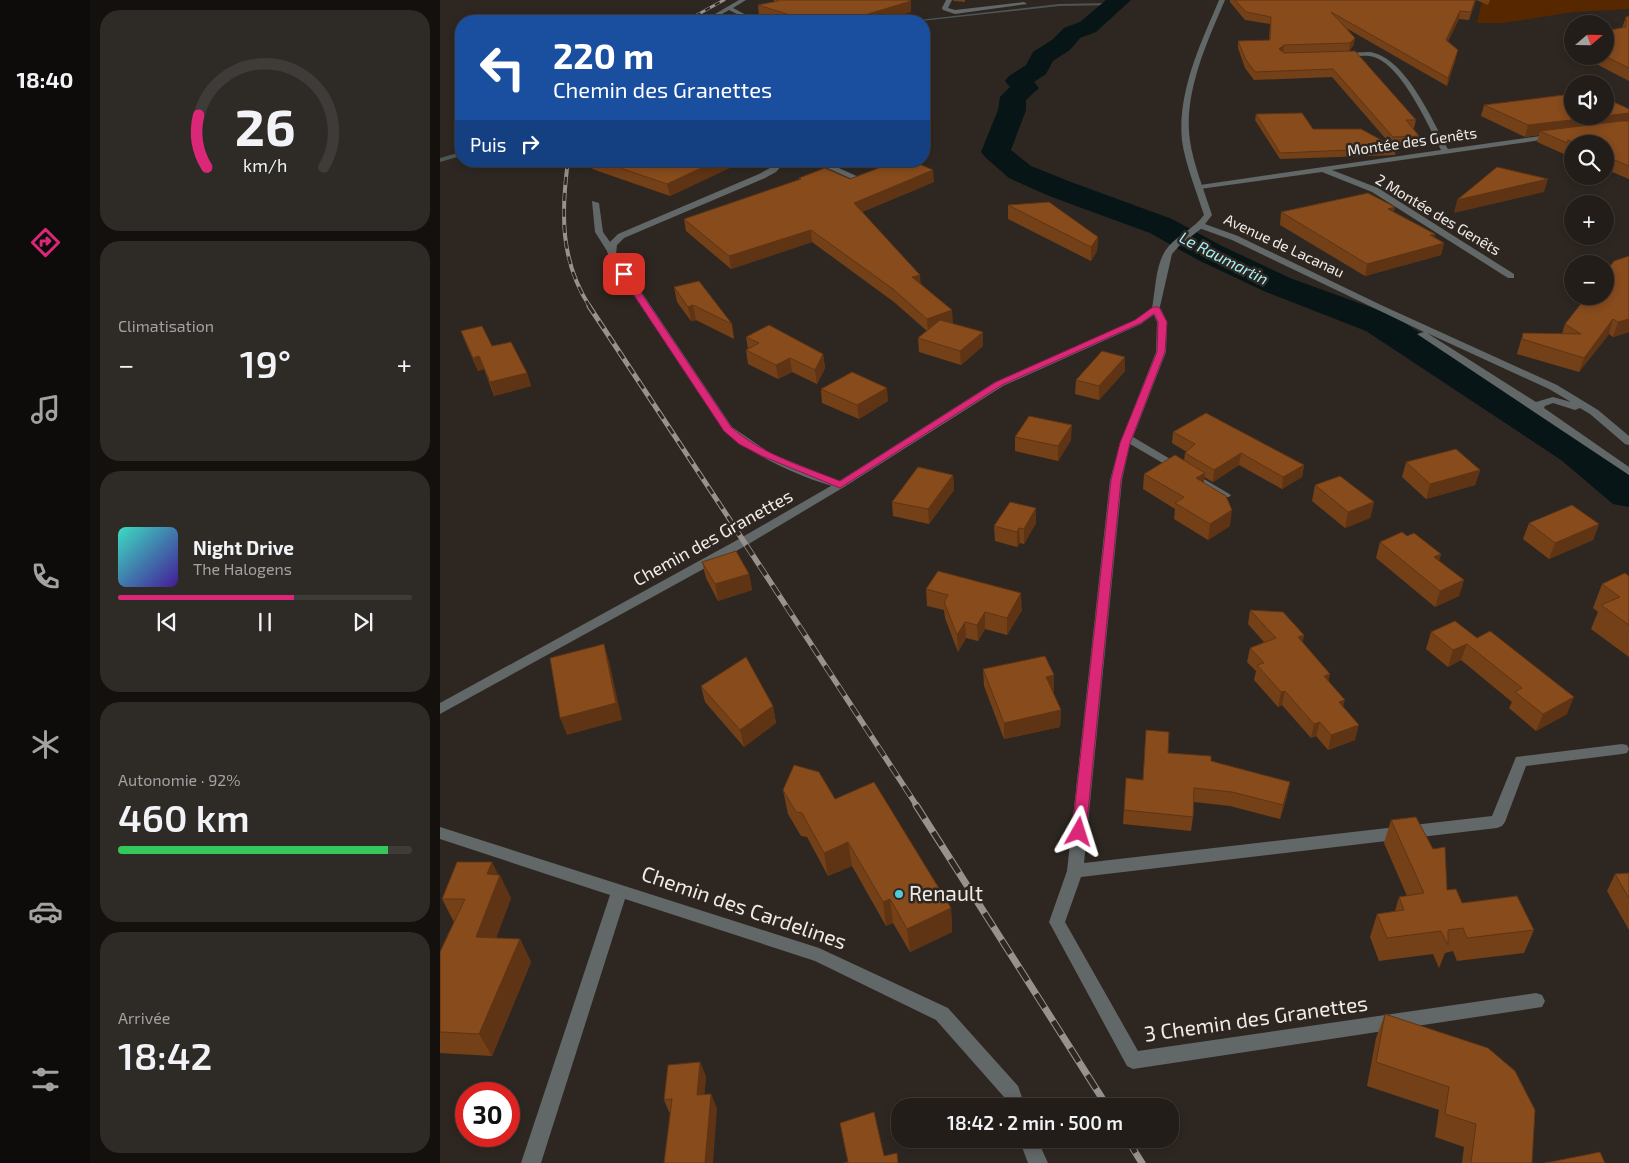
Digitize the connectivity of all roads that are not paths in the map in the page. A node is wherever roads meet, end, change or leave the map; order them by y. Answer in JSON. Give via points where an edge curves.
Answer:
{"nodes":[{"id":1,"x":743,"y":0,"type":"edge"},
{"id":2,"x":949,"y":0,"type":"edge"},
{"id":3,"x":1222,"y":0,"type":"edge"},
{"id":4,"x":1024,"y":4,"type":"dead end"},
{"id":5,"x":729,"y":8,"type":"junction"},
{"id":6,"x":717,"y":15,"type":"edge"},
{"id":7,"x":743,"y":15,"type":"edge"},
{"id":8,"x":1330,"y":56,"type":"edge"},
{"id":9,"x":1565,"y":134,"type":"edge"},
{"id":10,"x":1445,"y":151,"type":"junction"},
{"id":11,"x":776,"y":167,"type":"edge"},
{"id":12,"x":830,"y":167,"type":"edge"},
{"id":13,"x":1322,"y":169,"type":"junction"},
{"id":14,"x":866,"y":182,"type":"edge"},
{"id":15,"x":1200,"y":187,"type":"junction"},
{"id":16,"x":595,"y":203,"type":"dead end"},
{"id":17,"x":1202,"y":226,"type":"junction"},
{"id":18,"x":610,"y":250,"type":"junction"},
{"id":19,"x":1511,"y":276,"type":"dead end"},
{"id":20,"x":1378,"y":307,"type":"junction"},
{"id":21,"x":1156,"y":309,"type":"junction"},
{"id":22,"x":1539,"y":410,"type":"junction"},
{"id":23,"x":1127,"y":438,"type":"junction"},
{"id":24,"x":1629,"y":442,"type":"edge"},
{"id":25,"x":1629,"y":472,"type":"edge"},
{"id":26,"x":840,"y":485,"type":"junction"},
{"id":27,"x":1225,"y":495,"type":"edge"},
{"id":28,"x":440,"y":709,"type":"edge"},
{"id":29,"x":1622,"y":749,"type":"dead end"},
{"id":30,"x":440,"y":833,"type":"edge"},
{"id":31,"x":1075,"y":871,"type":"junction"},
{"id":32,"x":620,"y":890,"type":"junction"},
{"id":33,"x":1536,"y":1001,"type":"dead end"},
{"id":34,"x":1013,"y":1098,"type":"edge"},
{"id":35,"x":1032,"y":1148,"type":"edge"},
{"id":36,"x":530,"y":1163,"type":"edge"},
{"id":37,"x":1038,"y":1163,"type":"edge"}],
"edges":[{"from":1,"to":5,"type":"street"},
{"from":2,"to":4,"type":"street","via":[[944,8],[955,12]]},
{"from":3,"to":15,"type":"street","name":"Avenue de Lacanau","via":[[1200,52],[1185,112],[1186,142]]},
{"from":5,"to":6,"type":"street"},
{"from":5,"to":7,"type":"street"},
{"from":8,"to":10,"type":"street","via":[[1378,56],[1401,74]]},
{"from":9,"to":10,"type":"street","name":"Montée des Genêts"},
{"from":10,"to":13,"type":"street","name":"Montée des Genêts"},
{"from":11,"to":18,"type":"street","via":[[762,176],[621,236]]},
{"from":12,"to":14,"type":"street"},
{"from":13,"to":15,"type":"street","name":"Montée des Genêts"},
{"from":13,"to":19,"type":"street","name":"2 Montée des Genêts","via":[[1375,190]]},
{"from":15,"to":17,"type":"street","name":"Avenue de Lacanau","via":[[1208,215]]},
{"from":16,"to":18,"type":"street","via":[[599,232]]},
{"from":17,"to":20,"type":"street","name":"Avenue de Lacanau","via":[[1235,238]]},
{"from":17,"to":21,"type":"street","via":[[1171,249]]},
{"from":18,"to":26,"type":"street","via":[[728,429],[742,442],[765,454]]},
{"from":20,"to":22,"type":"street","name":"Avenue de Lacanau"},
{"from":20,"to":24,"type":"street","name":"Avenue de Lacanau","via":[[1553,387],[1594,412]]},
{"from":21,"to":23,"type":"street","name":"3 Chemin des Granettes","via":[[1162,322],[1161,352]]},
{"from":21,"to":26,"type":"street","name":"Chemin des Granettes","via":[[1138,322],[999,384]]},
{"from":22,"to":24,"type":"street","name":"Avenue de Lacanau","via":[[1540,404],[1546,401],[1568,404]]},
{"from":22,"to":25,"type":"street","name":"Avenue de Lacanau"},
{"from":23,"to":27,"type":"street"},
{"from":23,"to":31,"type":"street","name":"3 Chemin des Granettes","via":[[1116,480]]},
{"from":26,"to":28,"type":"street","name":"Chemin des Granettes"},
{"from":29,"to":31,"type":"street","via":[[1521,761],[1497,822]]},
{"from":30,"to":32,"type":"street","name":"Chemin des Cardelines"},
{"from":31,"to":33,"type":"street","name":"3 Chemin des Granettes","via":[[1057,922],[1133,1060]]},
{"from":32,"to":34,"type":"street","name":"Chemin des Cardelines","via":[[819,955],[942,1014]]},
{"from":32,"to":36,"type":"street"},
{"from":35,"to":37,"type":"street"}]}
